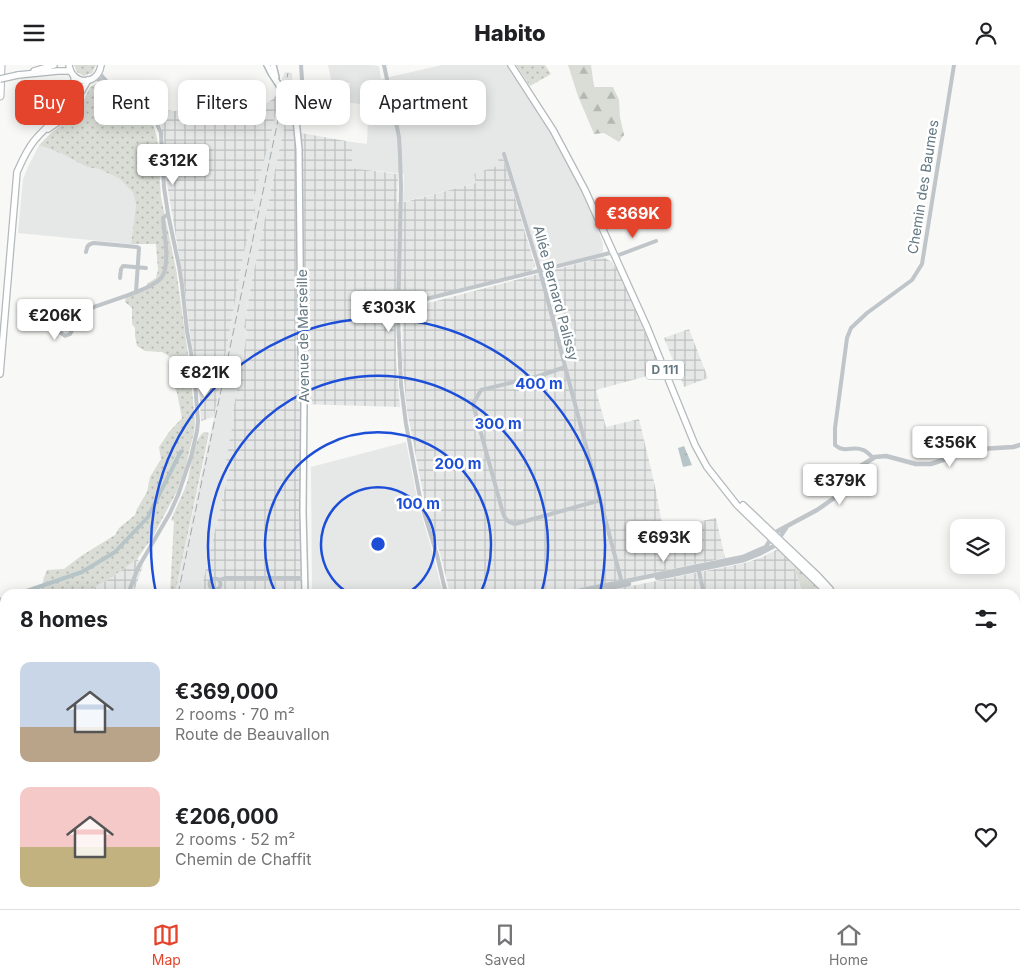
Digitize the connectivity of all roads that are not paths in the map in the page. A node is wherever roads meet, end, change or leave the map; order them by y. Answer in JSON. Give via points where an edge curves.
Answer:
{"nodes":[{"id":1,"x":2,"y":65,"type":"edge"},
{"id":2,"x":54,"y":65,"type":"edge"},
{"id":3,"x":267,"y":65,"type":"edge"},
{"id":4,"x":273,"y":65,"type":"edge"},
{"id":5,"x":301,"y":65,"type":"edge"},
{"id":6,"x":384,"y":65,"type":"edge"},
{"id":7,"x":511,"y":65,"type":"edge"},
{"id":8,"x":954,"y":65,"type":"edge"},
{"id":9,"x":101,"y":67,"type":"edge"},
{"id":10,"x":71,"y":71,"type":"edge"},
{"id":11,"x":18,"y":75,"type":"junction"},
{"id":12,"x":0,"y":79,"type":"edge"},
{"id":13,"x":91,"y":79,"type":"junction"},
{"id":14,"x":100,"y":80,"type":"edge"},
{"id":15,"x":106,"y":80,"type":"edge"},
{"id":16,"x":276,"y":80,"type":"edge"},
{"id":17,"x":277,"y":80,"type":"edge"},
{"id":18,"x":302,"y":80,"type":"edge"},
{"id":19,"x":0,"y":90,"type":"edge"},
{"id":20,"x":0,"y":96,"type":"edge"},
{"id":21,"x":158,"y":125,"type":"edge"},
{"id":22,"x":297,"y":125,"type":"edge"},
{"id":23,"x":41,"y":132,"type":"junction"},
{"id":24,"x":504,"y":154,"type":"dead end"},
{"id":25,"x":168,"y":214,"type":"junction"},
{"id":26,"x":656,"y":241,"type":"dead end"},
{"id":27,"x":86,"y":252,"type":"dead end"},
{"id":28,"x":615,"y":254,"type":"junction"},
{"id":29,"x":138,"y":267,"type":"junction"},
{"id":30,"x":146,"y":268,"type":"dead end"},
{"id":31,"x":540,"y":271,"type":"junction"},
{"id":32,"x":120,"y":279,"type":"dead end"},
{"id":33,"x":136,"y":291,"type":"junction"},
{"id":34,"x":398,"y":306,"type":"junction"},
{"id":35,"x":80,"y":315,"type":"junction"},
{"id":36,"x":565,"y":367,"type":"junction"},
{"id":37,"x":0,"y":373,"type":"edge"},
{"id":38,"x":1020,"y":445,"type":"edge"},
{"id":39,"x":873,"y":458,"type":"junction"},
{"id":40,"x":601,"y":500,"type":"junction"},
{"id":41,"x":787,"y":527,"type":"junction"},
{"id":42,"x":772,"y":535,"type":"junction"},
{"id":43,"x":778,"y":541,"type":"junction"},
{"id":44,"x":699,"y":567,"type":"junction"},
{"id":45,"x":305,"y":578,"type":"junction"},
{"id":46,"x":219,"y":580,"type":"dead end"},
{"id":47,"x":622,"y":583,"type":"junction"},
{"id":48,"x":129,"y":589,"type":"edge"},
{"id":49,"x":305,"y":589,"type":"edge"},
{"id":50,"x":445,"y":589,"type":"edge"},
{"id":51,"x":590,"y":589,"type":"edge"},
{"id":52,"x":599,"y":589,"type":"edge"},
{"id":53,"x":703,"y":589,"type":"edge"},
{"id":54,"x":826,"y":589,"type":"edge"}],
"edges":[{"from":1,"to":19,"type":"highway"},
{"from":2,"to":11,"type":"main road"},
{"from":3,"to":16,"type":"main road","name":"Avenue de Marseille"},
{"from":4,"to":17,"type":"main road","name":"Avenue de Marseille"},
{"from":5,"to":18,"type":"street"},
{"from":6,"to":34,"type":"street","via":[[400,155]]},
{"from":7,"to":28,"type":"main road","number":"D 111","via":[[567,155]]},
{"from":8,"to":39,"type":"street","name":"Chemin des Baumes","via":[[922,264],[912,280],[867,313],[851,328],[847,337],[834,442],[841,449],[864,450]]},
{"from":9,"to":13,"type":"main road"},
{"from":9,"to":15,"type":"street"},
{"from":10,"to":11,"type":"main road"},
{"from":10,"to":13,"type":"main road","via":[[83,81]]},
{"from":10,"to":23,"type":"main road","via":[[75,87],[70,99]]},
{"from":11,"to":12,"type":"main road","bridge":true},
{"from":13,"to":14,"type":"street"},
{"from":13,"to":23,"type":"main road","via":[[65,117]]},
{"from":19,"to":20,"type":"highway"},
{"from":21,"to":25,"type":"street"},
{"from":22,"to":45,"type":"main road","name":"Avenue de Marseille","bridge":true},
{"from":23,"to":37,"type":"main road","via":[[25,154],[18,172]]},
{"from":24,"to":31,"type":"street","name":"Allée Bernard Palissy"},
{"from":25,"to":33,"type":"street","via":[[163,217],[164,273],[160,281]]},
{"from":25,"to":48,"type":"street","via":[[192,358],[197,431],[178,495]]},
{"from":26,"to":28,"type":"street"},
{"from":27,"to":29,"type":"street","via":[[87,246],[94,243],[137,247],[140,251]]},
{"from":28,"to":31,"type":"street"},
{"from":28,"to":42,"type":"main road","number":"D 111","via":[[707,467],[721,486]]},
{"from":29,"to":30,"type":"street"},
{"from":29,"to":32,"type":"street","via":[[123,266]]},
{"from":29,"to":33,"type":"street"},
{"from":31,"to":34,"type":"street"},
{"from":31,"to":36,"type":"street","name":"Allée Bernard Palissy"},
{"from":33,"to":35,"type":"street"},
{"from":34,"to":50,"type":"street","via":[[399,365],[406,424],[421,503]]},
{"from":35,"to":35,"type":"street","via":[[61,326],[60,333],[70,334]]},
{"from":36,"to":40,"type":"street","name":"Allée Bernard Palissy"},
{"from":36,"to":40,"type":"street","via":[[481,390],[473,404],[495,486],[505,519],[515,524]]},
{"from":38,"to":39,"type":"street","via":[[964,450],[931,464],[916,464],[886,456]]},
{"from":39,"to":41,"type":"street","via":[[859,467],[846,489],[837,497]]},
{"from":40,"to":47,"type":"street","name":"Allée Bernard Palissy"},
{"from":41,"to":42,"type":"street"},
{"from":41,"to":43,"type":"street"},
{"from":42,"to":43,"type":"main road","number":"D 111"},
{"from":42,"to":44,"type":"street","via":[[766,547],[750,555]]},
{"from":43,"to":44,"type":"street","via":[[751,558]]},
{"from":43,"to":54,"type":"main road","number":"D 111"},
{"from":44,"to":47,"type":"street"},
{"from":44,"to":53,"type":"street"},
{"from":45,"to":46,"type":"street"},
{"from":45,"to":49,"type":"main road","name":"Avenue de Marseille"},
{"from":47,"to":51,"type":"street"},
{"from":47,"to":52,"type":"street"}]}
